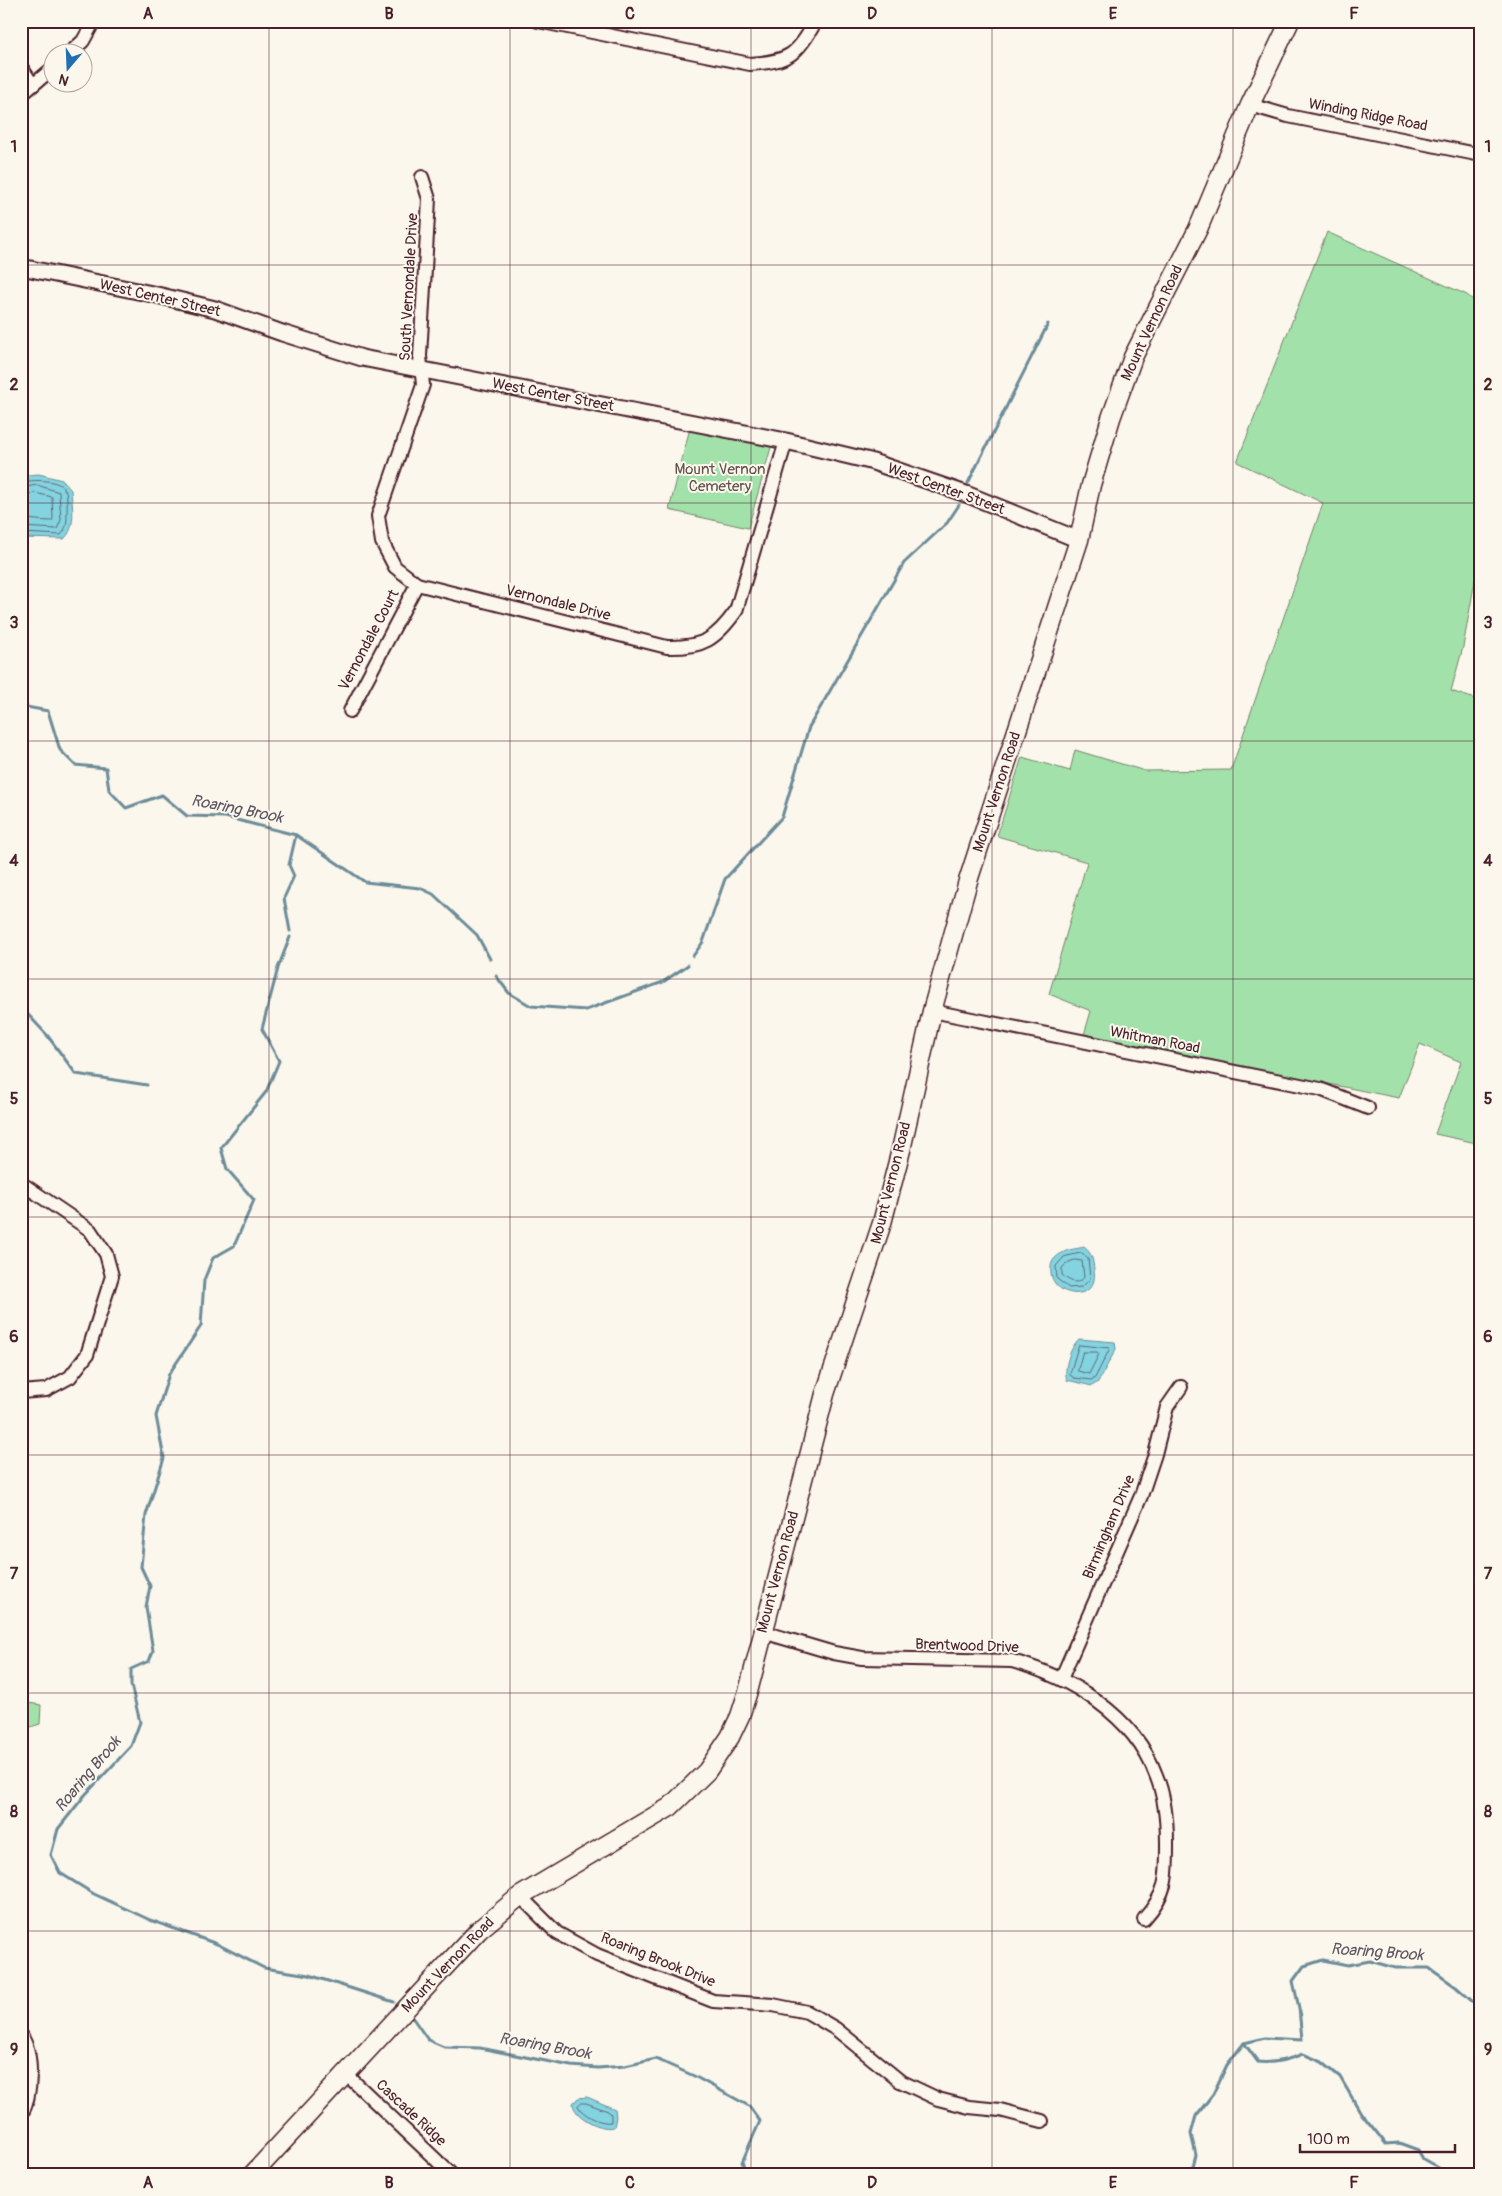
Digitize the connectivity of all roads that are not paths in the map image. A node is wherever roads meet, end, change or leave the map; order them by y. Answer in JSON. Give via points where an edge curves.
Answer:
{"nodes":[{"id":1,"x":94,"y":21,"type":"edge"},
{"id":2,"x":538,"y":21,"type":"edge"},
{"id":3,"x":816,"y":21,"type":"edge"},
{"id":4,"x":1290,"y":21,"type":"edge"},
{"id":5,"x":83,"y":42,"type":"edge"},
{"id":6,"x":21,"y":67,"type":"edge"},
{"id":7,"x":42,"y":77,"type":"edge"},
{"id":8,"x":33,"y":85,"type":"junction"},
{"id":9,"x":21,"y":95,"type":"edge"},
{"id":10,"x":1250,"y":104,"type":"junction"},
{"id":11,"x":1481,"y":155,"type":"edge"},
{"id":12,"x":422,"y":177,"type":"dead end"},
{"id":13,"x":21,"y":267,"type":"edge"},
{"id":14,"x":422,"y":370,"type":"junction"},
{"id":15,"x":786,"y":441,"type":"junction"},
{"id":16,"x":1079,"y":540,"type":"junction"},
{"id":17,"x":417,"y":584,"type":"junction"},
{"id":18,"x":350,"y":711,"type":"dead end"},
{"id":19,"x":932,"y":1011,"type":"junction"},
{"id":20,"x":1368,"y":1108,"type":"dead end"},
{"id":21,"x":21,"y":1183,"type":"edge"},
{"id":22,"x":1181,"y":1387,"type":"dead end"},
{"id":23,"x":21,"y":1392,"type":"edge"},
{"id":24,"x":762,"y":1632,"type":"junction"},
{"id":25,"x":1061,"y":1679,"type":"junction"},
{"id":26,"x":520,"y":1896,"type":"junction"},
{"id":27,"x":1144,"y":1919,"type":"dead end"},
{"id":28,"x":21,"y":2036,"type":"edge"},
{"id":29,"x":346,"y":2075,"type":"junction"},
{"id":30,"x":21,"y":2114,"type":"edge"},
{"id":31,"x":1042,"y":2121,"type":"dead end"},
{"id":32,"x":252,"y":2175,"type":"edge"},
{"id":33,"x":452,"y":2175,"type":"edge"}],
"edges":[{"from":1,"to":5,"type":"street"},
{"from":2,"to":3,"type":"street","via":[[750,64],[773,62],[797,51]]},
{"from":4,"to":10,"type":"main road","name":"Mount Vernon Road"},
{"from":6,"to":8,"type":"street"},
{"from":7,"to":8,"type":"street"},
{"from":8,"to":9,"type":"street"},
{"from":10,"to":11,"type":"street","name":"Winding Ridge Road","via":[[1288,116]]},
{"from":10,"to":16,"type":"main road","name":"Mount Vernon Road","via":[[1198,229],[1133,357],[1110,418]]},
{"from":12,"to":14,"type":"street","name":"South Vernondale Drive","via":[[429,199],[429,226],[420,356]]},
{"from":13,"to":14,"type":"street","name":"West Center Street","via":[[215,309],[322,347]]},
{"from":14,"to":15,"type":"street","name":"West Center Street"},
{"from":14,"to":17,"type":"street","name":"Vernondale Drive","via":[[423,385],[378,516],[382,542],[395,567]]},
{"from":15,"to":16,"type":"street","name":"West Center Street","via":[[870,461],[966,494]]},
{"from":15,"to":17,"type":"street","name":"Vernondale Drive","via":[[736,611],[721,632],[703,642],[687,648],[666,647]]},
{"from":16,"to":19,"type":"main road","name":"Mount Vernon Road","via":[[968,881]]},
{"from":17,"to":18,"type":"street","name":"Vernondale Court"},
{"from":19,"to":20,"type":"street","name":"Whitman Road","via":[[1320,1089]]},
{"from":19,"to":24,"type":"main road","name":"Mount Vernon Road","via":[[902,1150],[882,1223],[825,1394]]},
{"from":21,"to":23,"type":"street","via":[[90,1230],[106,1254],[112,1276],[87,1355],[70,1377],[46,1390]]},
{"from":22,"to":25,"type":"street","name":"Birmingham Drive","via":[[1167,1407],[1141,1496]]},
{"from":24,"to":25,"type":"street","name":"Brentwood Drive","via":[[862,1658],[1012,1661]]},
{"from":24,"to":26,"type":"main road","name":"Mount Vernon Road","via":[[740,1716],[730,1737],[700,1779],[670,1807]]},
{"from":25,"to":27,"type":"street","name":"Brentwood Drive","via":[[1116,1717],[1140,1743],[1156,1773],[1165,1802],[1167,1863],[1163,1894]]},
{"from":26,"to":29,"type":"main road","name":"Mount Vernon Road","via":[[479,1930]]},
{"from":26,"to":31,"type":"street","name":"Roaring Brook Drive","via":[[557,1933],[597,1955],[713,2001],[773,2005],[807,2012],[836,2029],[900,2081],[938,2099]]},
{"from":28,"to":30,"type":"street","via":[[30,2062],[30,2086]]},
{"from":29,"to":32,"type":"main road","name":"Mount Vernon Road"},
{"from":29,"to":33,"type":"street","name":"Cascade Ridge"}]}
